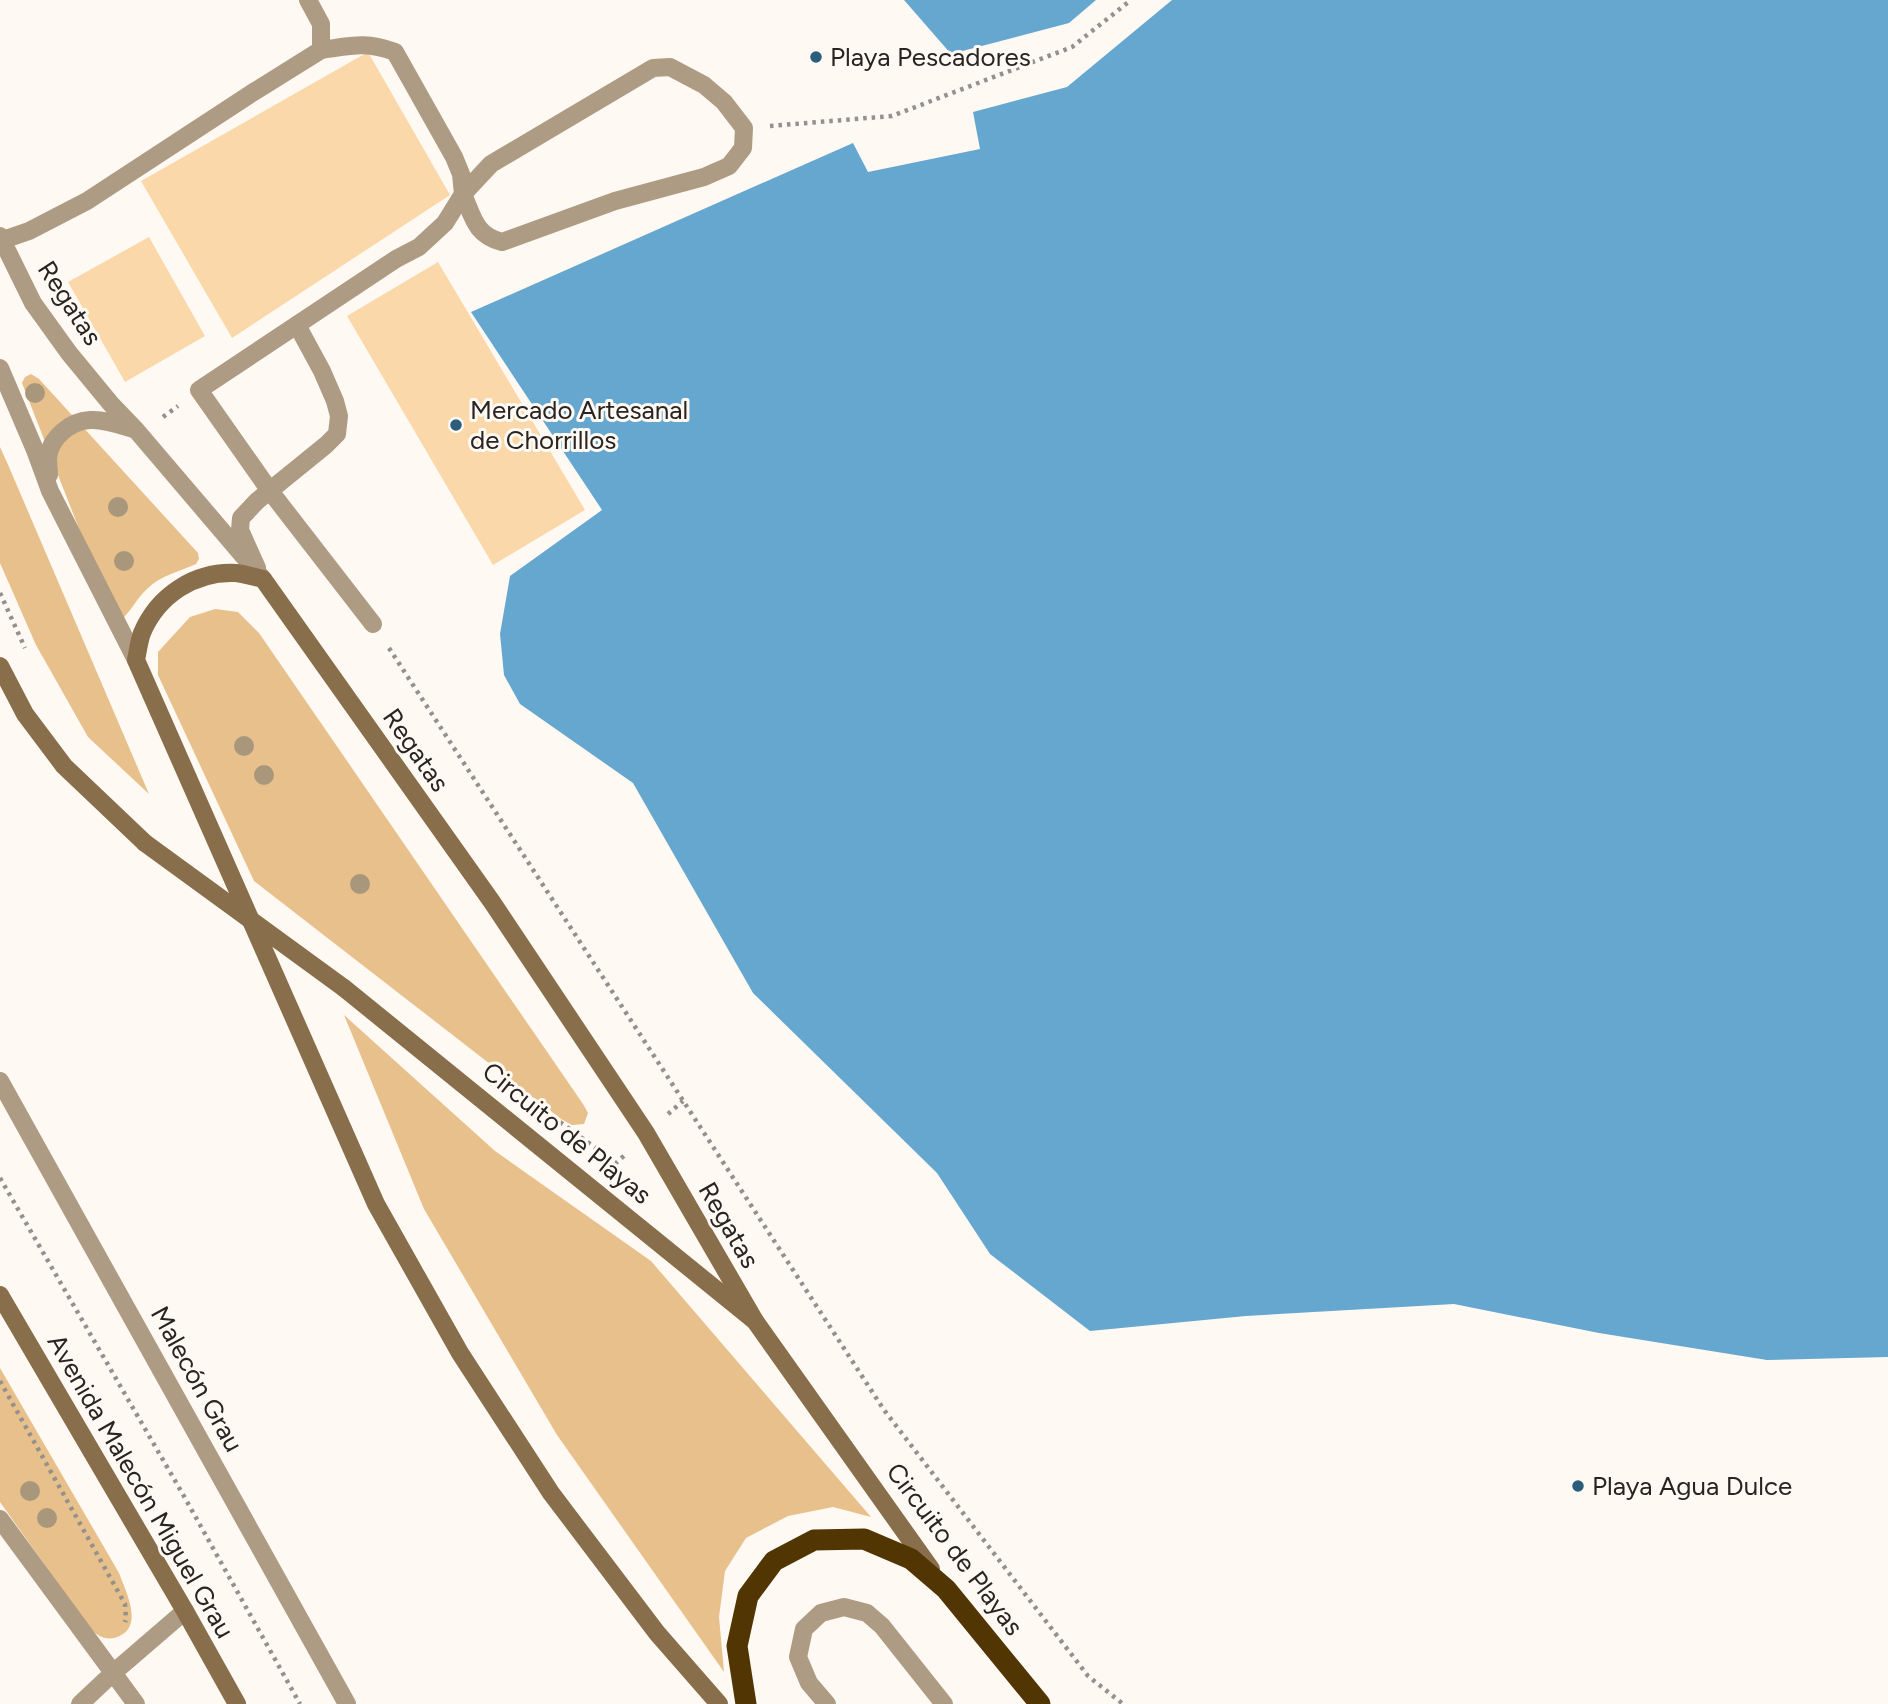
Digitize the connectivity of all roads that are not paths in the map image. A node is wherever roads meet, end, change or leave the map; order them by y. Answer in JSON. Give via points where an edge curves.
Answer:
{"nodes":[{"id":1,"x":308,"y":0,"type":"edge"},
{"id":2,"x":321,"y":50,"type":"junction"},
{"id":3,"x":463,"y":194,"type":"junction"},
{"id":4,"x":1,"y":239,"type":"edge"},
{"id":5,"x":297,"y":325,"type":"junction"},
{"id":6,"x":0,"y":368,"type":"edge"},
{"id":7,"x":136,"y":430,"type":"junction"},
{"id":8,"x":50,"y":491,"type":"junction"},
{"id":9,"x":270,"y":491,"type":"junction"},
{"id":10,"x":263,"y":579,"type":"junction"},
{"id":11,"x":373,"y":624,"type":"road end"},
{"id":12,"x":136,"y":660,"type":"junction"},
{"id":13,"x":0,"y":666,"type":"edge"},
{"id":14,"x":0,"y":1080,"type":"edge"},
{"id":15,"x":0,"y":1294,"type":"edge"},
{"id":16,"x":755,"y":1321,"type":"junction"},
{"id":17,"x":0,"y":1520,"type":"edge"},
{"id":18,"x":946,"y":1590,"type":"junction"},
{"id":19,"x":185,"y":1611,"type":"junction"},
{"id":20,"x":113,"y":1673,"type":"junction"},
{"id":21,"x":80,"y":1704,"type":"edge"},
{"id":22,"x":136,"y":1704,"type":"edge"},
{"id":23,"x":237,"y":1704,"type":"edge"},
{"id":24,"x":347,"y":1704,"type":"edge"},
{"id":25,"x":719,"y":1704,"type":"edge"},
{"id":26,"x":746,"y":1704,"type":"edge"},
{"id":27,"x":827,"y":1704,"type":"edge"},
{"id":28,"x":944,"y":1704,"type":"edge"},
{"id":29,"x":1040,"y":1704,"type":"edge"}],
"edges":[{"from":1,"to":2,"type":"street","via":[[321,24]]},
{"from":2,"to":3,"type":"street","via":[[360,44],[395,52],[454,157]]},
{"from":2,"to":4,"type":"street","via":[[87,201]]},
{"from":3,"to":3,"type":"street","via":[[491,164],[653,68],[670,67],[704,85],[744,128],[743,148],[729,166],[502,242],[489,239],[476,226]]},
{"from":3,"to":5,"type":"street","via":[[445,223],[419,247]]},
{"from":4,"to":7,"type":"street","name":"Regatas","via":[[33,303]]},
{"from":5,"to":9,"type":"street","via":[[335,401],[337,434]]},
{"from":5,"to":9,"type":"street","via":[[199,390]]},
{"from":6,"to":8,"type":"street"},
{"from":7,"to":8,"type":"street","via":[[90,420],[63,430],[48,456]]},
{"from":7,"to":10,"type":"street","name":"Regatas"},
{"from":8,"to":12,"type":"street"},
{"from":9,"to":10,"type":"street","via":[[241,518],[240,530]]},
{"from":9,"to":11,"type":"street"},
{"from":10,"to":12,"type":"main road","via":[[239,573],[190,581],[153,613],[141,635]]},
{"from":10,"to":16,"type":"main road","name":"Regatas","via":[[492,902],[646,1133]]},
{"from":12,"to":25,"type":"main road","via":[[376,1203],[460,1353],[551,1493],[657,1633]]},
{"from":13,"to":16,"type":"main road","name":"Circuito de Playas","bridge":true,"via":[[25,713],[64,766],[145,843],[344,988]]},
{"from":14,"to":24,"type":"street","name":"Malecón Grau"},
{"from":15,"to":19,"type":"main road","name":"Avenida Malecón Miguel Grau"},
{"from":16,"to":18,"type":"main road","name":"Circuito de Playas"},
{"from":17,"to":20,"type":"street"},
{"from":18,"to":26,"type":"highway","via":[[911,1559],[864,1539],[814,1540],[774,1561],[748,1596],[737,1646]]},
{"from":18,"to":29,"type":"highway","name":"Circuito de Playas"},
{"from":19,"to":20,"type":"street"},
{"from":19,"to":23,"type":"main road","name":"Avenida Malecón Miguel Grau"},
{"from":20,"to":21,"type":"street"},
{"from":20,"to":22,"type":"street"},
{"from":27,"to":28,"type":"street","via":[[809,1683],[798,1657],[804,1629],[821,1613],[844,1606],[867,1613],[882,1626]]}]}
